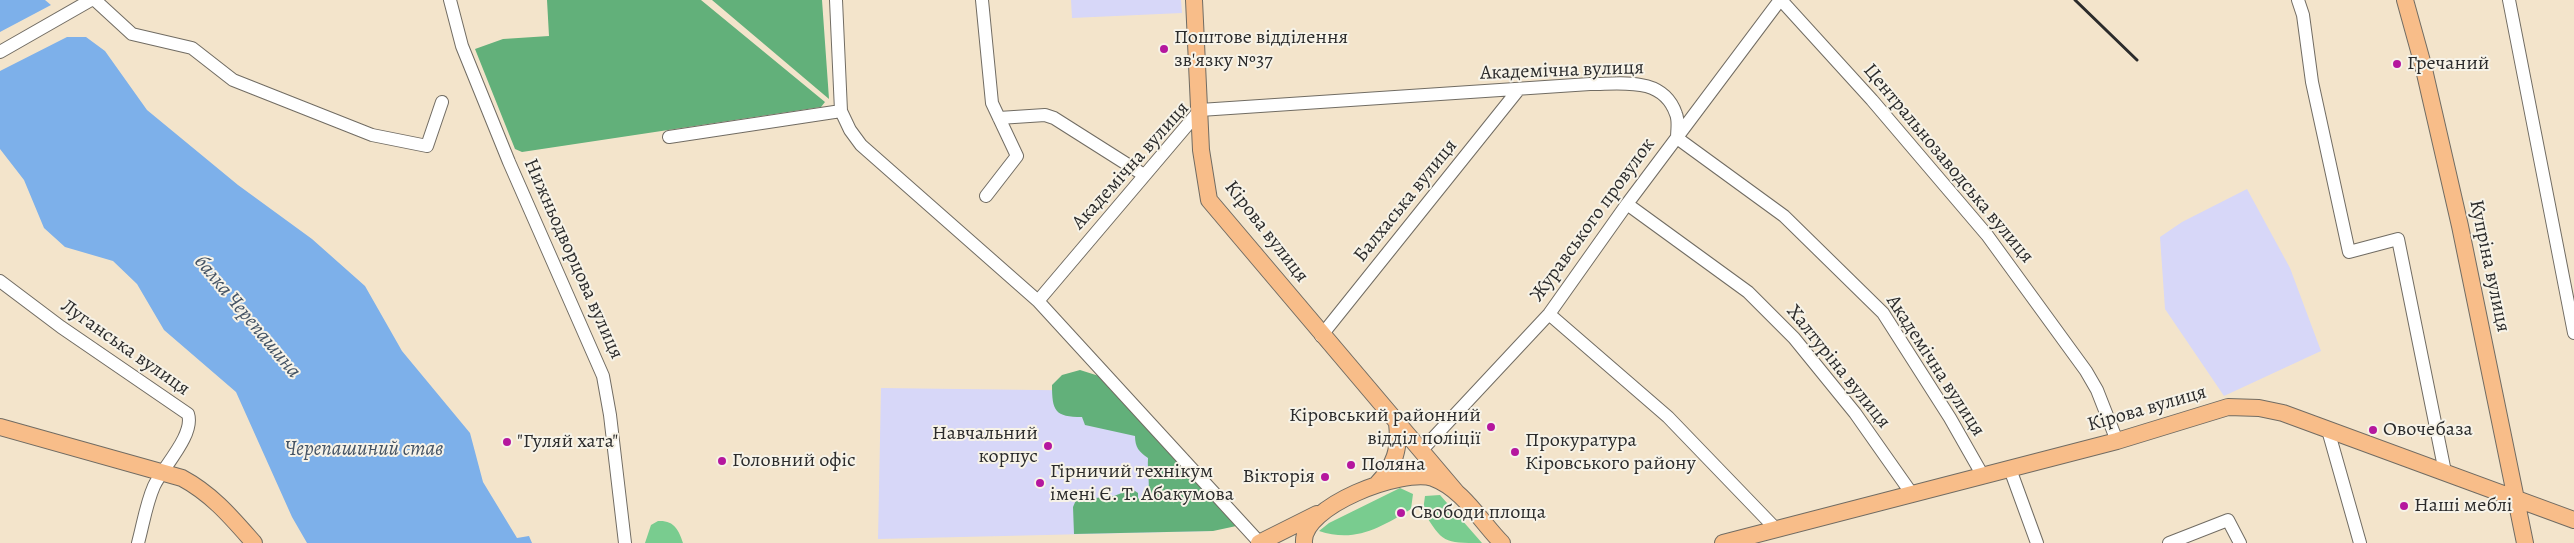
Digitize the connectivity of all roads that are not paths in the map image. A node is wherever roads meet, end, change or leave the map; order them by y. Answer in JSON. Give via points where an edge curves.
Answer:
{"nodes":[{"id":1,"x":91,"y":0,"type":"edge"},
{"id":2,"x":95,"y":0,"type":"edge"},
{"id":3,"x":450,"y":0,"type":"edge"},
{"id":4,"x":836,"y":0,"type":"edge"},
{"id":5,"x":982,"y":0,"type":"edge"},
{"id":6,"x":1194,"y":0,"type":"edge"},
{"id":7,"x":1780,"y":0,"type":"edge"},
{"id":8,"x":2298,"y":0,"type":"edge"},
{"id":9,"x":2405,"y":0,"type":"edge"},
{"id":10,"x":2509,"y":0,"type":"edge"},
{"id":11,"x":0,"y":52,"type":"edge"},
{"id":12,"x":1519,"y":89,"type":"junction"},
{"id":13,"x":442,"y":102,"type":"dead end"},
{"id":14,"x":1200,"y":110,"type":"junction"},
{"id":15,"x":841,"y":111,"type":"junction"},
{"id":16,"x":999,"y":118,"type":"junction"},
{"id":17,"x":668,"y":137,"type":"dead end"},
{"id":18,"x":1677,"y":138,"type":"junction"},
{"id":19,"x":1144,"y":176,"type":"junction"},
{"id":20,"x":986,"y":196,"type":"dead end"},
{"id":21,"x":1626,"y":204,"type":"junction"},
{"id":22,"x":0,"y":281,"type":"edge"},
{"id":23,"x":1038,"y":301,"type":"junction"},
{"id":24,"x":1549,"y":314,"type":"junction"},
{"id":25,"x":2574,"y":334,"type":"edge"},
{"id":26,"x":1322,"y":336,"type":"junction"},
{"id":27,"x":1397,"y":423,"type":"junction"},
{"id":28,"x":0,"y":427,"type":"edge"},
{"id":29,"x":2328,"y":430,"type":"junction"},
{"id":30,"x":2117,"y":440,"type":"junction"},
{"id":31,"x":1421,"y":451,"type":"junction"},
{"id":32,"x":2010,"y":469,"type":"junction"},
{"id":33,"x":163,"y":472,"type":"junction"},
{"id":34,"x":2445,"y":472,"type":"junction"},
{"id":35,"x":1983,"y":476,"type":"junction"},
{"id":36,"x":1377,"y":484,"type":"junction"},
{"id":37,"x":1457,"y":493,"type":"junction"},
{"id":38,"x":1912,"y":494,"type":"junction"},
{"id":39,"x":2517,"y":499,"type":"junction"},
{"id":40,"x":1323,"y":511,"type":"junction"},
{"id":41,"x":2574,"y":520,"type":"edge"},
{"id":42,"x":1776,"y":529,"type":"junction"},
{"id":43,"x":1500,"y":541,"type":"edge"},
{"id":44,"x":138,"y":543,"type":"edge"},
{"id":45,"x":254,"y":543,"type":"edge"},
{"id":46,"x":624,"y":543,"type":"edge"},
{"id":47,"x":1259,"y":543,"type":"edge"},
{"id":48,"x":1304,"y":543,"type":"edge"},
{"id":49,"x":1724,"y":543,"type":"edge"},
{"id":50,"x":2037,"y":543,"type":"edge"},
{"id":51,"x":2169,"y":543,"type":"edge"},
{"id":52,"x":2240,"y":543,"type":"edge"},
{"id":53,"x":2360,"y":543,"type":"edge"},
{"id":54,"x":2525,"y":543,"type":"edge"}],
"edges":[{"from":1,"to":11,"type":"street"},
{"from":2,"to":13,"type":"street","via":[[132,34],[192,48],[233,80],[372,135],[427,146]]},
{"from":3,"to":46,"type":"street","name":"Нижньодворцова вулиця","via":[[462,46],[509,162],[604,376]]},
{"from":4,"to":15,"type":"street"},
{"from":5,"to":16,"type":"street","via":[[992,104]]},
{"from":6,"to":14,"type":"main road","name":"Кірова вулиця"},
{"from":7,"to":18,"type":"street","name":"Журавського провулок"},
{"from":7,"to":30,"type":"street","name":"Центральнозаводська вулиця","via":[[1872,100],[1988,235],[2086,372],[2097,390]]},
{"from":8,"to":34,"type":"street","via":[[2312,82],[2349,252],[2398,239]]},
{"from":9,"to":39,"type":"main road","name":"Купріна вулиця","via":[[2460,226]]},
{"from":10,"to":25,"type":"street"},
{"from":12,"to":14,"type":"street","name":"Академічна вулиця"},
{"from":12,"to":18,"type":"street","name":"Академічна вулиця","via":[[1590,84],[1655,87],[1677,115]]},
{"from":12,"to":26,"type":"street","name":"Балхаська вулиця"},
{"from":14,"to":19,"type":"street","name":"Академічна вулиця"},
{"from":14,"to":26,"type":"main road","name":"Кірова вулиця","via":[[1201,150],[1209,200]]},
{"from":15,"to":17,"type":"street"},
{"from":15,"to":23,"type":"street","via":[[861,145]]},
{"from":16,"to":19,"type":"street","via":[[1044,115],[1054,118]]},
{"from":16,"to":20,"type":"street","via":[[1017,156]]},
{"from":18,"to":21,"type":"street","name":"Журавського провулок"},
{"from":18,"to":35,"type":"street","name":"Академічна вулиця","via":[[1784,216],[1883,313]]},
{"from":19,"to":23,"type":"street","name":"Академічна вулиця"},
{"from":21,"to":24,"type":"street","name":"Журавського провулок"},
{"from":21,"to":38,"type":"street","name":"Халтуріна вулиця","via":[[1748,292],[1794,338],[1855,413]]},
{"from":22,"to":33,"type":"street","name":"Луганська вулиця","via":[[61,328],[188,414],[189,425]]},
{"from":23,"to":47,"type":"street"},
{"from":24,"to":31,"type":"street","name":"Журавського провулок"},
{"from":24,"to":42,"type":"street","via":[[1668,417]]},
{"from":26,"to":27,"type":"main road","name":"Кірова вулиця"},
{"from":27,"to":31,"type":"main road","name":"Кірова вулиця"},
{"from":27,"to":36,"type":"main road","name":"Кірова вулиця","via":[[1399,442],[1395,458],[1390,470]]},
{"from":28,"to":33,"type":"main road"},
{"from":29,"to":30,"type":"main road","name":"Кірова вулиця","via":[[2282,413],[2228,407]]},
{"from":29,"to":34,"type":"main road","name":"Кірова вулиця"},
{"from":29,"to":53,"type":"street"},
{"from":30,"to":32,"type":"main road","name":"Кірова вулиця"},
{"from":31,"to":37,"type":"main road","name":"Кірова вулиця"},
{"from":32,"to":35,"type":"main road","name":"Кірова вулиця"},
{"from":32,"to":50,"type":"street"},
{"from":33,"to":44,"type":"street","name":"Луганська вулиця","via":[[154,486]]},
{"from":33,"to":45,"type":"main road","via":[[198,487],[224,509]]},
{"from":34,"to":39,"type":"main road","name":"Кірова вулиця"},
{"from":35,"to":38,"type":"main road","name":"Кірова вулиця"},
{"from":36,"to":37,"type":"main road","name":"Кірова вулиця","via":[[1418,475],[1434,479]]},
{"from":36,"to":40,"type":"main road","name":"Кірова вулиця"},
{"from":37,"to":43,"type":"main road","name":"Кірова вулиця"},
{"from":38,"to":42,"type":"main road","name":"Кірова вулиця"},
{"from":39,"to":41,"type":"main road","name":"Кірова вулиця"},
{"from":39,"to":54,"type":"main road","name":"Купріна вулиця"},
{"from":40,"to":47,"type":"main road"},
{"from":40,"to":48,"type":"main road","name":"Кірова вулиця","via":[[1306,531]]},
{"from":42,"to":49,"type":"main road","name":"Кірова вулиця"},
{"from":51,"to":52,"type":"street","via":[[2228,520]]}]}
